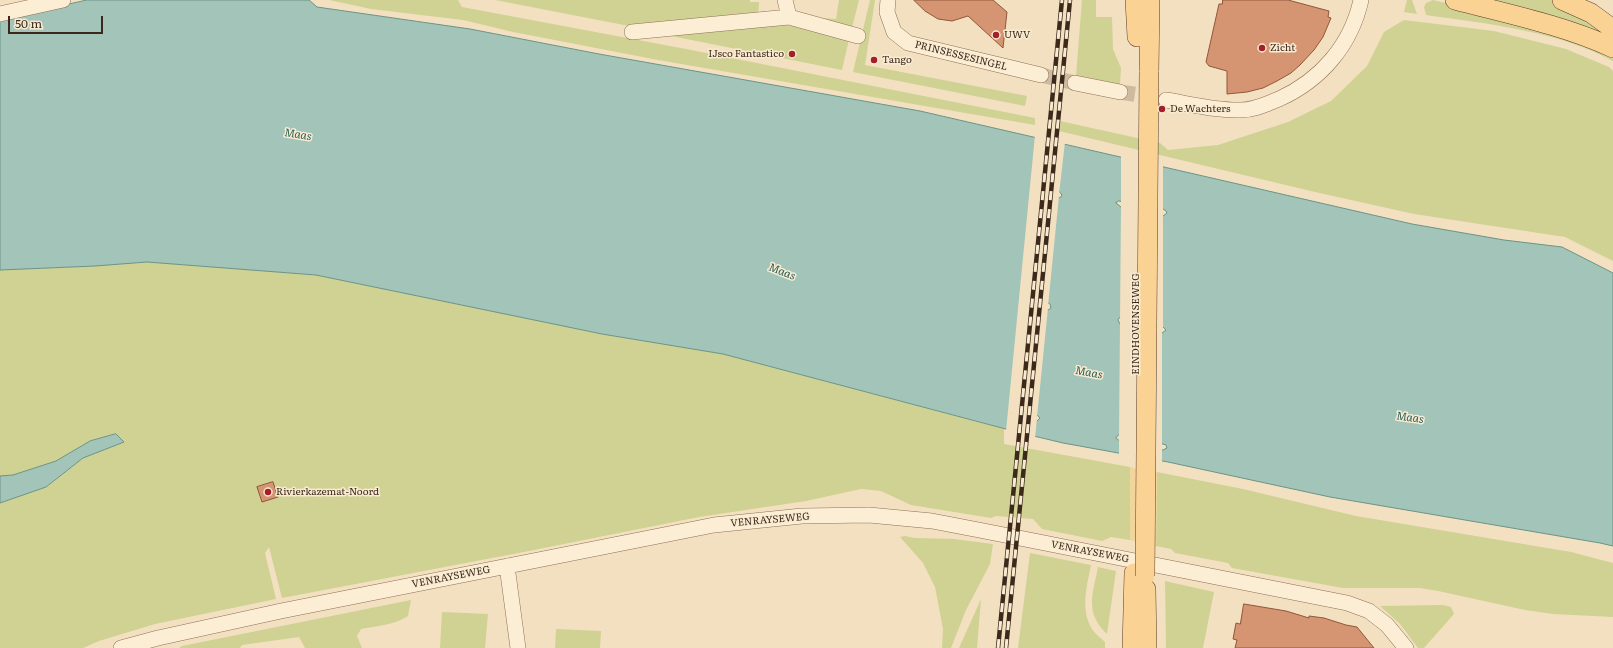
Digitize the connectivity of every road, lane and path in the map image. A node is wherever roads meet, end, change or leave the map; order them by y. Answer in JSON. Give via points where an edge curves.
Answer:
{"nodes":[{"id":1,"x":63,"y":0,"type":"edge"},
{"id":2,"x":785,"y":0,"type":"edge"},
{"id":3,"x":888,"y":0,"type":"edge"},
{"id":4,"x":1135,"y":0,"type":"edge"},
{"id":5,"x":1150,"y":0,"type":"edge"},
{"id":6,"x":1361,"y":0,"type":"edge"},
{"id":7,"x":1455,"y":0,"type":"edge"},
{"id":8,"x":1562,"y":0,"type":"edge"},
{"id":9,"x":29,"y":4,"type":"edge"},
{"id":10,"x":0,"y":14,"type":"edge"},
{"id":11,"x":789,"y":17,"type":"junction"},
{"id":12,"x":1613,"y":29,"type":"edge"},
{"id":13,"x":632,"y":32,"type":"dead end"},
{"id":14,"x":858,"y":36,"type":"dead end"},
{"id":15,"x":1613,"y":48,"type":"edge"},
{"id":16,"x":1143,"y":71,"type":"junction"},
{"id":17,"x":1041,"y":75,"type":"tunnel mouth"},
{"id":18,"x":1075,"y":83,"type":"tunnel mouth"},
{"id":19,"x":1120,"y":92,"type":"tunnel mouth"},
{"id":20,"x":1166,"y":100,"type":"tunnel mouth"},
{"id":21,"x":507,"y":566,"type":"junction"},
{"id":22,"x":1140,"y":574,"type":"junction"},
{"id":23,"x":159,"y":643,"type":"edge"},
{"id":24,"x":121,"y":648,"type":"edge"},
{"id":25,"x":518,"y":648,"type":"edge"},
{"id":26,"x":1132,"y":648,"type":"edge"},
{"id":27,"x":1147,"y":648,"type":"edge"},
{"id":28,"x":1406,"y":648,"type":"edge"}],
"edges":[{"from":1,"to":9,"type":"street"},
{"from":2,"to":11,"type":"street"},
{"from":3,"to":17,"type":"street","name":"PRINSESSESINGEL","via":[[887,12],[894,32],[908,43]]},
{"from":4,"to":16,"type":"main road","name":"EINDHOVENSEWEG"},
{"from":5,"to":16,"type":"main road","name":"EINDHOVENSEWEG"},
{"from":6,"to":20,"type":"street","via":[[1356,19],[1336,56],[1311,81],[1294,92],[1263,106],[1240,110]]},
{"from":7,"to":15,"type":"main road","via":[[1556,26]]},
{"from":8,"to":12,"type":"main road","via":[[1591,13]]},
{"from":9,"to":10,"type":"street"},
{"from":11,"to":13,"type":"street"},
{"from":11,"to":14,"type":"street"},
{"from":16,"to":22,"type":"main road","name":"EINDHOVENSEWEG"},
{"from":18,"to":19,"type":"street"},
{"from":21,"to":23,"type":"street","name":"VENRAYSEWEG"},
{"from":21,"to":25,"type":"street"},
{"from":21,"to":28,"type":"street","name":"VENRAYSEWEG","via":[[714,525],[802,516],[877,516],[932,521],[1347,603],[1369,611],[1387,625]]},
{"from":22,"to":26,"type":"main road","name":"EINDHOVENSEWEG"},
{"from":22,"to":27,"type":"main road","name":"EINDHOVENSEWEG"},
{"from":23,"to":24,"type":"street","name":"VENRAYSEWEG"}]}
